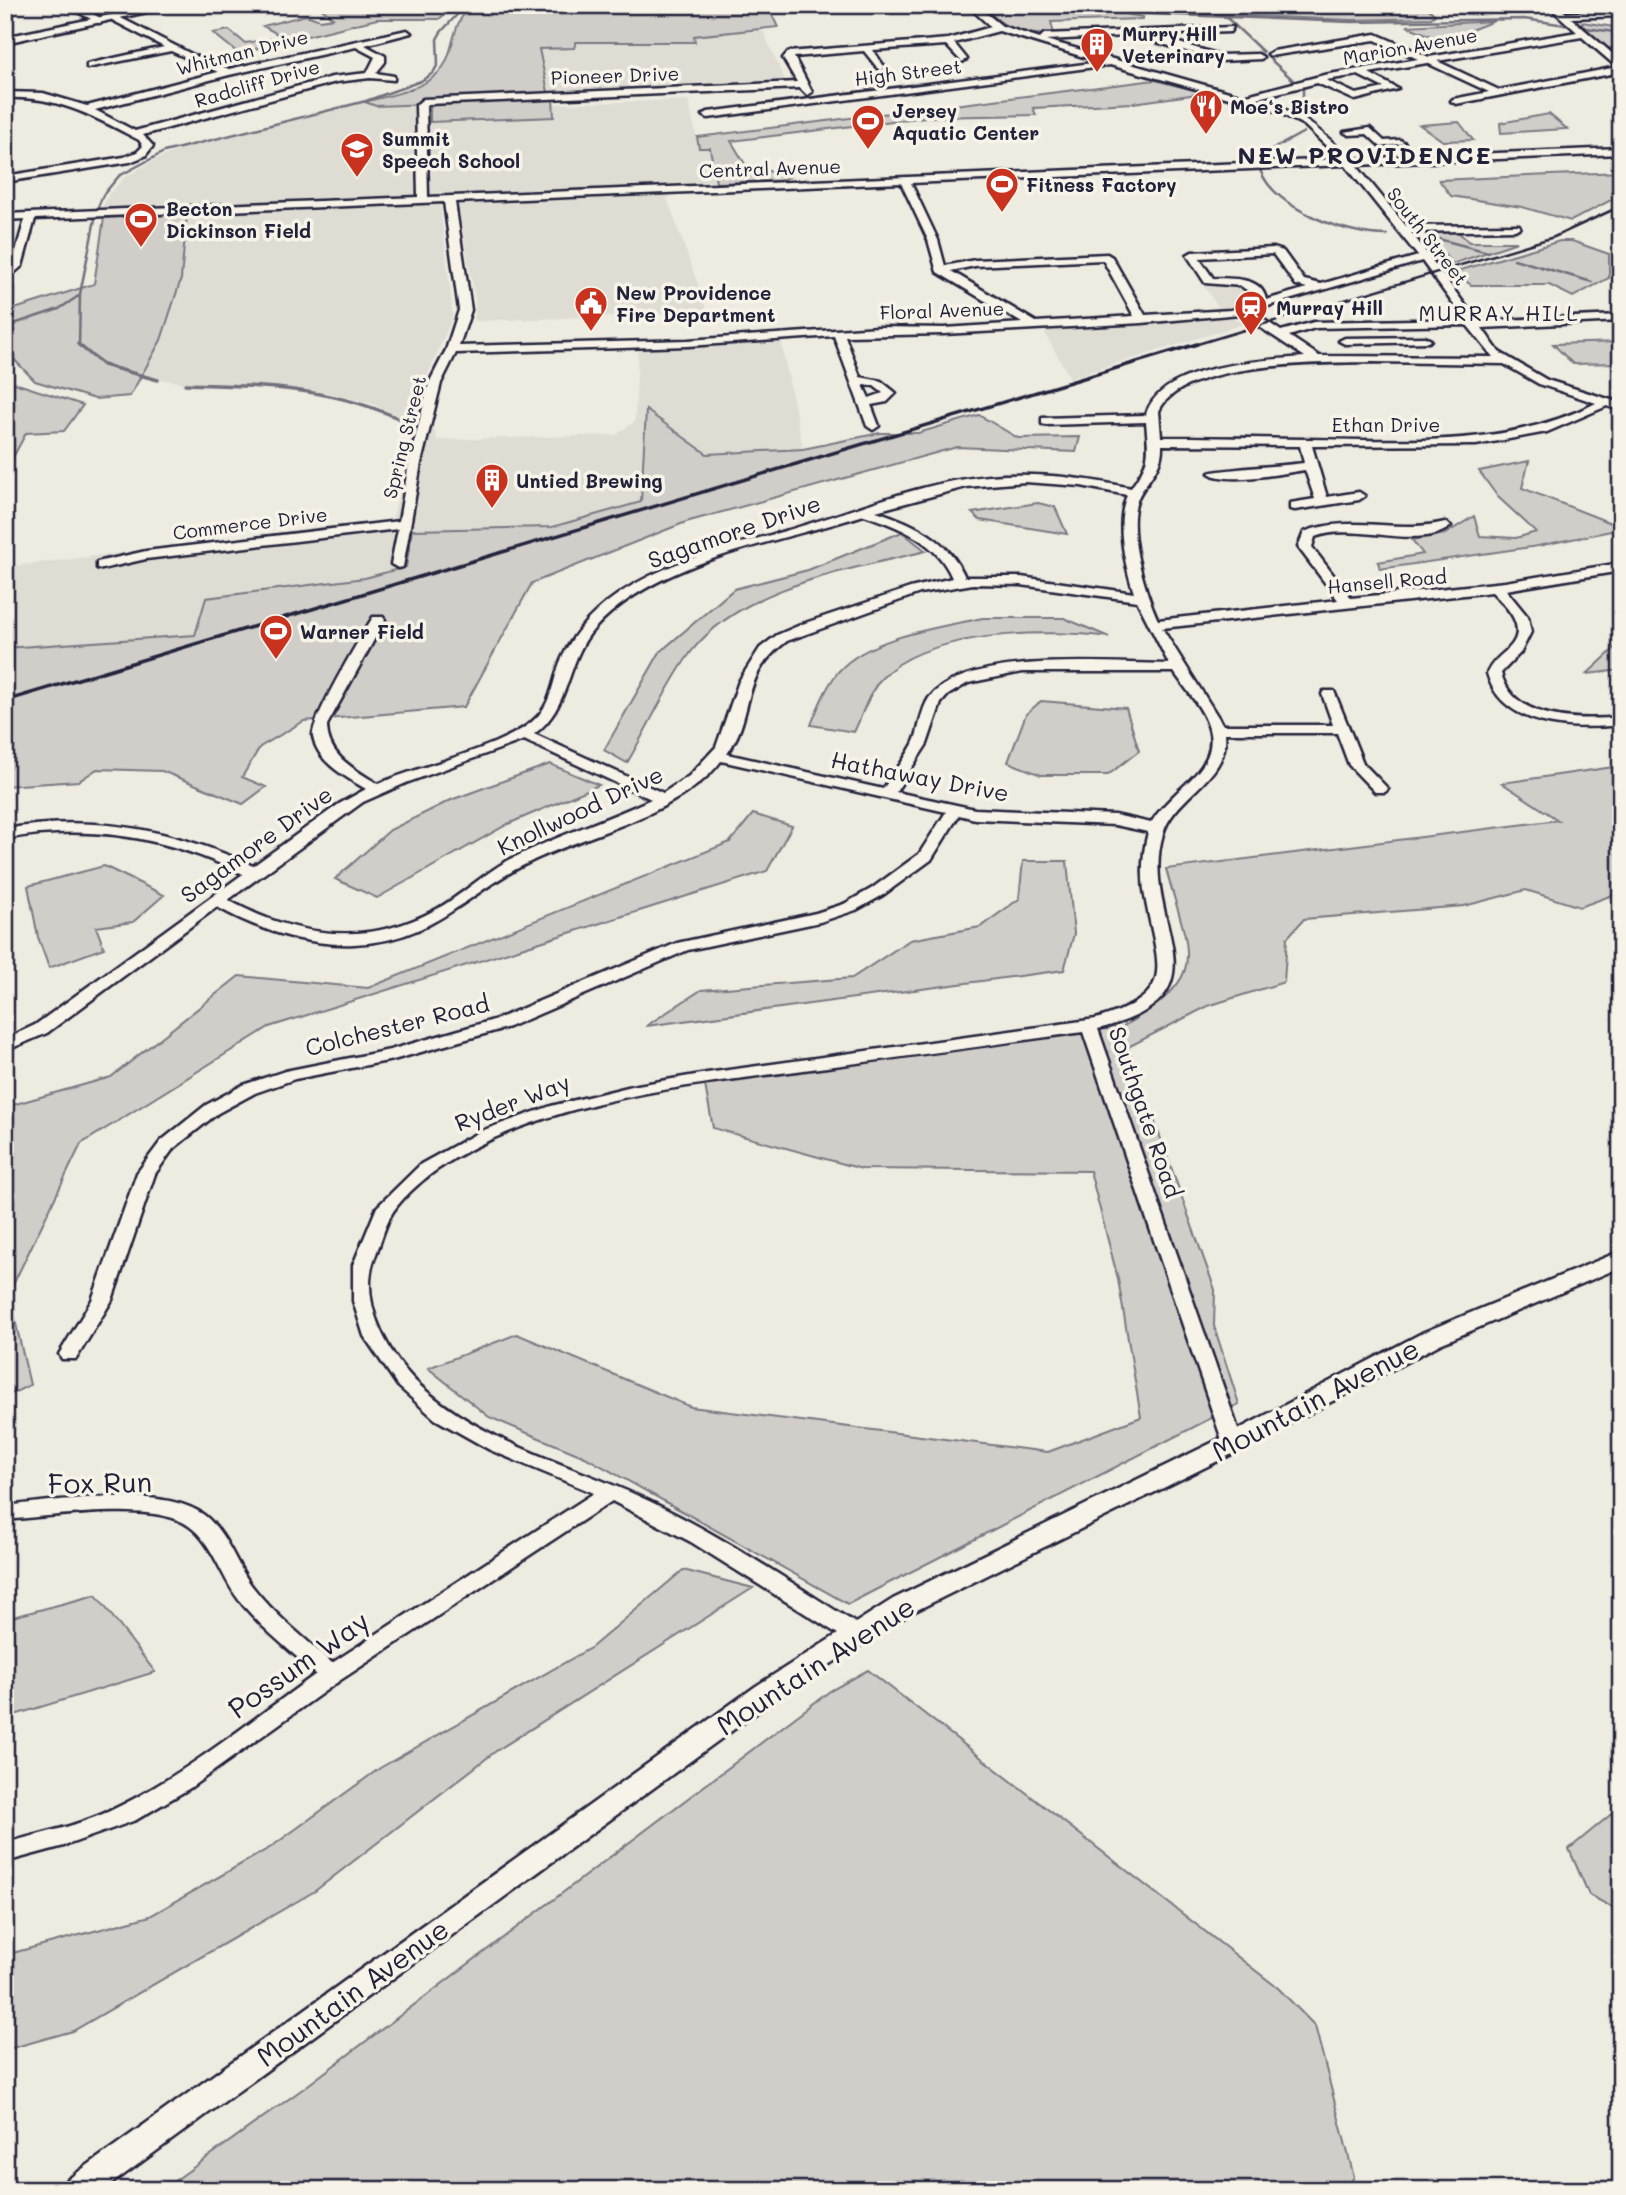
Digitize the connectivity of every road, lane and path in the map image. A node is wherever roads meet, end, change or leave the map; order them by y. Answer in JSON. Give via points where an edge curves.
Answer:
{"nodes":[{"id":1,"x":68,"y":5,"type":"edge"},
{"id":2,"x":174,"y":5,"type":"edge"},
{"id":3,"x":971,"y":5,"type":"edge"},
{"id":4,"x":1551,"y":5,"type":"edge"},
{"id":5,"x":1621,"y":13,"type":"edge"},
{"id":6,"x":115,"y":18,"type":"junction"},
{"id":7,"x":102,"y":21,"type":"junction"},
{"id":8,"x":1573,"y":25,"type":"junction"},
{"id":9,"x":999,"y":28,"type":"junction"},
{"id":10,"x":1230,"y":29,"type":"dead end"},
{"id":11,"x":407,"y":33,"type":"dead end"},
{"id":12,"x":1134,"y":33,"type":"junction"},
{"id":13,"x":1030,"y":37,"type":"junction"},
{"id":14,"x":5,"y":40,"type":"edge"},
{"id":15,"x":355,"y":43,"type":"junction"},
{"id":16,"x":948,"y":43,"type":"junction"},
{"id":17,"x":172,"y":48,"type":"junction"},
{"id":18,"x":867,"y":48,"type":"junction"},
{"id":19,"x":1273,"y":54,"type":"dead end"},
{"id":20,"x":1258,"y":57,"type":"dead end"},
{"id":21,"x":962,"y":59,"type":"dead end"},
{"id":22,"x":1428,"y":61,"type":"junction"},
{"id":23,"x":1113,"y":63,"type":"junction"},
{"id":24,"x":90,"y":66,"type":"dead end"},
{"id":25,"x":880,"y":68,"type":"dead end"},
{"id":26,"x":1621,"y":68,"type":"edge"},
{"id":27,"x":228,"y":72,"type":"junction"},
{"id":28,"x":1359,"y":72,"type":"junction"},
{"id":29,"x":370,"y":75,"type":"junction"},
{"id":30,"x":391,"y":78,"type":"dead end"},
{"id":31,"x":1318,"y":80,"type":"junction"},
{"id":32,"x":803,"y":85,"type":"junction"},
{"id":33,"x":1495,"y":91,"type":"junction"},
{"id":34,"x":5,"y":95,"type":"edge"},
{"id":35,"x":1244,"y":99,"type":"junction"},
{"id":36,"x":1456,"y":100,"type":"dead end"},
{"id":37,"x":812,"y":102,"type":"junction"},
{"id":38,"x":86,"y":109,"type":"junction"},
{"id":39,"x":708,"y":115,"type":"dead end"},
{"id":40,"x":1349,"y":132,"type":"dead end"},
{"id":41,"x":134,"y":134,"type":"junction"},
{"id":42,"x":1621,"y":151,"type":"edge"},
{"id":43,"x":1411,"y":159,"type":"junction"},
{"id":44,"x":1348,"y":162,"type":"junction"},
{"id":45,"x":5,"y":179,"type":"edge"},
{"id":46,"x":904,"y":180,"type":"junction"},
{"id":47,"x":449,"y":199,"type":"junction"},
{"id":48,"x":423,"y":200,"type":"junction"},
{"id":49,"x":31,"y":216,"type":"junction"},
{"id":50,"x":5,"y":217,"type":"edge"},
{"id":51,"x":1514,"y":227,"type":"dead end"},
{"id":52,"x":1403,"y":229,"type":"junction"},
{"id":53,"x":1425,"y":257,"type":"junction"},
{"id":54,"x":942,"y":270,"type":"junction"},
{"id":55,"x":5,"y":278,"type":"edge"},
{"id":56,"x":1299,"y":289,"type":"junction"},
{"id":57,"x":1261,"y":301,"type":"junction"},
{"id":58,"x":1243,"y":311,"type":"junction"},
{"id":59,"x":1621,"y":318,"type":"edge"},
{"id":60,"x":1142,"y":320,"type":"junction"},
{"id":61,"x":1414,"y":323,"type":"junction"},
{"id":62,"x":1471,"y":323,"type":"junction"},
{"id":63,"x":1031,"y":324,"type":"junction"},
{"id":64,"x":1338,"y":324,"type":"junction"},
{"id":65,"x":1281,"y":335,"type":"junction"},
{"id":66,"x":839,"y":338,"type":"junction"},
{"id":67,"x":917,"y":339,"type":"dead end"},
{"id":68,"x":1424,"y":340,"type":"junction"},
{"id":69,"x":452,"y":350,"type":"junction"},
{"id":70,"x":1318,"y":360,"type":"junction"},
{"id":71,"x":1437,"y":361,"type":"junction"},
{"id":72,"x":1503,"y":361,"type":"junction"},
{"id":73,"x":856,"y":380,"type":"junction"},
{"id":74,"x":1607,"y":402,"type":"junction"},
{"id":75,"x":864,"y":403,"type":"junction"},
{"id":76,"x":1621,"y":407,"type":"edge"},
{"id":77,"x":1151,"y":418,"type":"junction"},
{"id":78,"x":1046,"y":421,"type":"dead end"},
{"id":79,"x":873,"y":426,"type":"dead end"},
{"id":80,"x":1157,"y":441,"type":"junction"},
{"id":81,"x":1305,"y":442,"type":"junction"},
{"id":82,"x":1310,"y":466,"type":"junction"},
{"id":83,"x":1215,"y":473,"type":"dead end"},
{"id":84,"x":1135,"y":493,"type":"junction"},
{"id":85,"x":1359,"y":496,"type":"dead end"},
{"id":86,"x":1322,"y":502,"type":"junction"},
{"id":87,"x":1295,"y":506,"type":"dead end"},
{"id":88,"x":865,"y":511,"type":"junction"},
{"id":89,"x":403,"y":524,"type":"junction"},
{"id":90,"x":1445,"y":526,"type":"dead end"},
{"id":91,"x":398,"y":564,"type":"dead end"},
{"id":92,"x":102,"y":565,"type":"dead end"},
{"id":93,"x":1621,"y":567,"type":"edge"},
{"id":94,"x":960,"y":581,"type":"junction"},
{"id":95,"x":1497,"y":589,"type":"junction"},
{"id":96,"x":1142,"y":598,"type":"junction"},
{"id":97,"x":1348,"y":604,"type":"junction"},
{"id":98,"x":378,"y":620,"type":"dead end"},
{"id":99,"x":1155,"y":625,"type":"junction"},
{"id":100,"x":1179,"y":668,"type":"junction"},
{"id":101,"x":1329,"y":694,"type":"dead end"},
{"id":102,"x":1621,"y":722,"type":"edge"},
{"id":103,"x":1218,"y":729,"type":"junction"},
{"id":104,"x":1340,"y":729,"type":"junction"},
{"id":105,"x":523,"y":734,"type":"junction"},
{"id":106,"x":718,"y":756,"type":"junction"},
{"id":107,"x":376,"y":789,"type":"junction"},
{"id":108,"x":1380,"y":789,"type":"dead end"},
{"id":109,"x":887,"y":794,"type":"junction"},
{"id":110,"x":663,"y":799,"type":"junction"},
{"id":111,"x":955,"y":810,"type":"junction"},
{"id":112,"x":1157,"y":829,"type":"junction"},
{"id":113,"x":5,"y":834,"type":"edge"},
{"id":114,"x":254,"y":873,"type":"junction"},
{"id":115,"x":216,"y":900,"type":"junction"},
{"id":116,"x":1089,"y":1026,"type":"junction"},
{"id":117,"x":5,"y":1046,"type":"edge"},
{"id":118,"x":1621,"y":1258,"type":"edge"},
{"id":119,"x":69,"y":1354,"type":"dead end"},
{"id":120,"x":1233,"y":1443,"type":"junction"},
{"id":121,"x":611,"y":1492,"type":"junction"},
{"id":122,"x":5,"y":1513,"type":"edge"},
{"id":123,"x":857,"y":1635,"type":"junction"},
{"id":124,"x":331,"y":1675,"type":"junction"},
{"id":125,"x":5,"y":1853,"type":"edge"},
{"id":126,"x":78,"y":2190,"type":"edge"}],
"edges":[{"from":1,"to":7,"type":"street"},
{"from":2,"to":6,"type":"main road"},
{"from":3,"to":9,"type":"street","name":"South Street"},
{"from":4,"to":8,"type":"street"},
{"from":5,"to":8,"type":"street","name":"Marion Avenue"},
{"from":6,"to":7,"type":"main road"},
{"from":6,"to":17,"type":"street"},
{"from":7,"to":14,"type":"main road"},
{"from":8,"to":22,"type":"street","name":"Marion Avenue"},
{"from":8,"to":26,"type":"street"},
{"from":9,"to":13,"type":"street","name":"South Street"},
{"from":9,"to":16,"type":"street"},
{"from":10,"to":12,"type":"street"},
{"from":11,"to":15,"type":"street","name":"Whitman Drive"},
{"from":12,"to":13,"type":"street"},
{"from":12,"to":20,"type":"street","via":[[1212,56]]},
{"from":13,"to":23,"type":"street","name":"South Street"},
{"from":15,"to":27,"type":"street","name":"Whitman Drive"},
{"from":15,"to":29,"type":"street","via":[[380,56]]},
{"from":16,"to":18,"type":"street"},
{"from":16,"to":21,"type":"street"},
{"from":17,"to":24,"type":"street"},
{"from":17,"to":27,"type":"street"},
{"from":18,"to":25,"type":"street"},
{"from":18,"to":32,"type":"street","via":[[788,56]]},
{"from":19,"to":22,"type":"street","via":[[1376,37]]},
{"from":22,"to":28,"type":"street","name":"Marion Avenue"},
{"from":22,"to":33,"type":"street"},
{"from":23,"to":35,"type":"street","name":"South Street"},
{"from":23,"to":37,"type":"street","name":"High Street"},
{"from":26,"to":33,"type":"street"},
{"from":27,"to":38,"type":"street","name":"Whitman Drive"},
{"from":28,"to":31,"type":"street","name":"Marion Avenue"},
{"from":28,"to":31,"type":"street","via":[[1394,89],[1355,97]]},
{"from":29,"to":30,"type":"street","name":"Radcliff Drive"},
{"from":29,"to":41,"type":"street","name":"Radcliff Drive","via":[[335,79]]},
{"from":31,"to":35,"type":"street","name":"Marion Avenue"},
{"from":32,"to":37,"type":"street"},
{"from":32,"to":48,"type":"street","name":"Pioneer Drive","via":[[429,100],[421,105]]},
{"from":33,"to":36,"type":"street"},
{"from":34,"to":38,"type":"street","via":[[48,94]]},
{"from":35,"to":44,"type":"street","name":"South Street","via":[[1307,123]]},
{"from":37,"to":39,"type":"street","name":"High Street"},
{"from":38,"to":41,"type":"street"},
{"from":40,"to":43,"type":"street","via":[[1394,136]]},
{"from":41,"to":45,"type":"street","via":[[148,146],[126,160]]},
{"from":42,"to":43,"type":"street","name":"Central Avenue"},
{"from":43,"to":44,"type":"street","name":"Central Avenue"},
{"from":44,"to":46,"type":"street","name":"Central Avenue"},
{"from":44,"to":52,"type":"street","name":"South Street"},
{"from":46,"to":47,"type":"street","name":"Central Avenue"},
{"from":46,"to":54,"type":"street"},
{"from":47,"to":48,"type":"street","name":"Central Avenue"},
{"from":47,"to":69,"type":"street","name":"Spring Street","via":[[466,310]]},
{"from":48,"to":49,"type":"street","name":"Central Avenue"},
{"from":49,"to":50,"type":"street","name":"Central Avenue"},
{"from":49,"to":55,"type":"street","via":[[17,266]]},
{"from":51,"to":52,"type":"street"},
{"from":52,"to":53,"type":"street","name":"South Street"},
{"from":53,"to":56,"type":"street","name":"Floral Avenue","via":[[1322,288]]},
{"from":53,"to":62,"type":"street","name":"South Street"},
{"from":54,"to":60,"type":"street","via":[[975,263],[1107,257]]},
{"from":54,"to":63,"type":"street"},
{"from":56,"to":57,"type":"street","name":"Floral Avenue","via":[[1279,300]]},
{"from":56,"to":57,"type":"street","via":[[1274,251],[1192,255],[1207,280],[1248,283]]},
{"from":57,"to":58,"type":"street","name":"Floral Avenue"},
{"from":58,"to":60,"type":"street","name":"Floral Avenue"},
{"from":58,"to":65,"type":"street"},
{"from":59,"to":62,"type":"street"},
{"from":60,"to":63,"type":"street","name":"Floral Avenue"},
{"from":61,"to":62,"type":"street"},
{"from":61,"to":64,"type":"street"},
{"from":61,"to":68,"type":"street"},
{"from":62,"to":72,"type":"street","name":"South Street"},
{"from":63,"to":66,"type":"street","name":"Floral Avenue"},
{"from":64,"to":65,"type":"street","via":[[1314,325]]},
{"from":64,"to":68,"type":"street","via":[[1346,346]]},
{"from":65,"to":70,"type":"street"},
{"from":66,"to":67,"type":"street"},
{"from":66,"to":69,"type":"street","name":"Floral Avenue"},
{"from":66,"to":73,"type":"street"},
{"from":68,"to":71,"type":"street"},
{"from":69,"to":89,"type":"street","name":"Spring Street","via":[[435,383]]},
{"from":70,"to":71,"type":"street"},
{"from":70,"to":77,"type":"street","via":[[1247,364],[1195,377],[1167,392]]},
{"from":71,"to":72,"type":"street"},
{"from":72,"to":74,"type":"street","name":"South Street","via":[[1543,382]]},
{"from":73,"to":75,"type":"street"},
{"from":73,"to":75,"type":"street","via":[[877,383],[890,393]]},
{"from":74,"to":76,"type":"street","name":"South Street"},
{"from":74,"to":81,"type":"street","name":"Ethan Drive","via":[[1560,425],[1485,440]]},
{"from":75,"to":79,"type":"street"},
{"from":77,"to":78,"type":"street"},
{"from":77,"to":80,"type":"street"},
{"from":80,"to":81,"type":"street","name":"Ethan Drive"},
{"from":80,"to":84,"type":"street","via":[[1156,459]]},
{"from":81,"to":82,"type":"street"},
{"from":82,"to":83,"type":"street"},
{"from":82,"to":86,"type":"street"},
{"from":84,"to":88,"type":"street","name":"Sagamore Drive","via":[[1082,482],[1006,479],[951,486]]},
{"from":84,"to":96,"type":"street","via":[[1129,516]]},
{"from":85,"to":86,"type":"street"},
{"from":86,"to":87,"type":"street"},
{"from":88,"to":94,"type":"street","via":[[926,538],[946,556]]},
{"from":88,"to":105,"type":"street","name":"Sagamore Drive","via":[[679,570],[617,602],[577,642],[554,705]]},
{"from":89,"to":91,"type":"street","name":"Spring Street"},
{"from":89,"to":92,"type":"street","name":"Commerce Drive","via":[[135,556]]},
{"from":90,"to":97,"type":"street","via":[[1424,533],[1338,527],[1310,535],[1305,547]]},
{"from":93,"to":95,"type":"street","name":"Hansell Road"},
{"from":94,"to":96,"type":"street","name":"Knollwood Drive","via":[[1003,581]]},
{"from":94,"to":106,"type":"street","name":"Knollwood Drive","via":[[925,588],[806,628],[772,645],[747,674],[733,727]]},
{"from":95,"to":97,"type":"street","name":"Hansell Road"},
{"from":95,"to":102,"type":"street","via":[[1519,612],[1525,630],[1523,639],[1494,673],[1503,697],[1549,718],[1599,725]]},
{"from":96,"to":99,"type":"street"},
{"from":97,"to":99,"type":"street","name":"Hansell Road","via":[[1243,611]]},
{"from":98,"to":107,"type":"street","via":[[320,725],[318,738],[326,753]]},
{"from":99,"to":100,"type":"street"},
{"from":100,"to":103,"type":"street"},
{"from":100,"to":109,"type":"street","via":[[1012,669],[963,680],[934,702],[920,744]]},
{"from":101,"to":104,"type":"street"},
{"from":103,"to":104,"type":"street"},
{"from":103,"to":112,"type":"street","name":"Southgate Road","via":[[1211,766],[1174,803]]},
{"from":104,"to":108,"type":"street","via":[[1356,765]]},
{"from":105,"to":107,"type":"street","name":"Sagamore Drive"},
{"from":105,"to":110,"type":"street"},
{"from":106,"to":109,"type":"street","name":"Hathaway Drive"},
{"from":106,"to":110,"type":"street","name":"Knollwood Drive","via":[[700,775]]},
{"from":107,"to":114,"type":"street","name":"Sagamore Drive"},
{"from":109,"to":111,"type":"street","name":"Hathaway Drive"},
{"from":110,"to":115,"type":"street","name":"Knollwood Drive","via":[[505,868],[432,919],[380,935],[309,939],[258,922]]},
{"from":111,"to":112,"type":"street","name":"Hathaway Drive","via":[[998,817],[1115,820]]},
{"from":111,"to":119,"type":"street","name":"Colchester Road","via":[[925,857],[850,907],[683,946],[503,1023],[393,1055],[291,1075],[249,1089],[212,1109],[167,1145],[146,1173],[102,1300]]},
{"from":112,"to":116,"type":"street","name":"Southgate Road","via":[[1150,883],[1167,960],[1166,975],[1155,995],[1141,1007]]},
{"from":113,"to":114,"type":"street","via":[[54,827],[129,833],[188,845]]},
{"from":114,"to":115,"type":"street","name":"Sagamore Drive"},
{"from":115,"to":117,"type":"street","name":"Sagamore Drive","via":[[41,1029]]},
{"from":116,"to":120,"type":"street","name":"Southgate Road"},
{"from":116,"to":121,"type":"street","name":"Ryder Way","via":[[606,1096],[494,1132],[441,1160],[404,1189],[369,1241],[360,1280],[367,1320],[387,1359],[418,1395],[466,1430]]},
{"from":118,"to":120,"type":"main road","name":"Mountain Avenue","via":[[1432,1338]]},
{"from":120,"to":123,"type":"main road","name":"Mountain Avenue","via":[[902,1606]]},
{"from":121,"to":123,"type":"street","name":"Ryder Way","via":[[690,1532]]},
{"from":121,"to":124,"type":"street","name":"Possum Way"},
{"from":122,"to":124,"type":"street","name":"Fox Run","via":[[126,1505],[153,1506],[195,1518],[209,1532],[244,1591]]},
{"from":123,"to":126,"type":"main road","name":"Mountain Avenue","via":[[765,1693]]},
{"from":124,"to":125,"type":"street","name":"Possum Way","via":[[182,1782],[128,1812],[64,1838]]}]}
